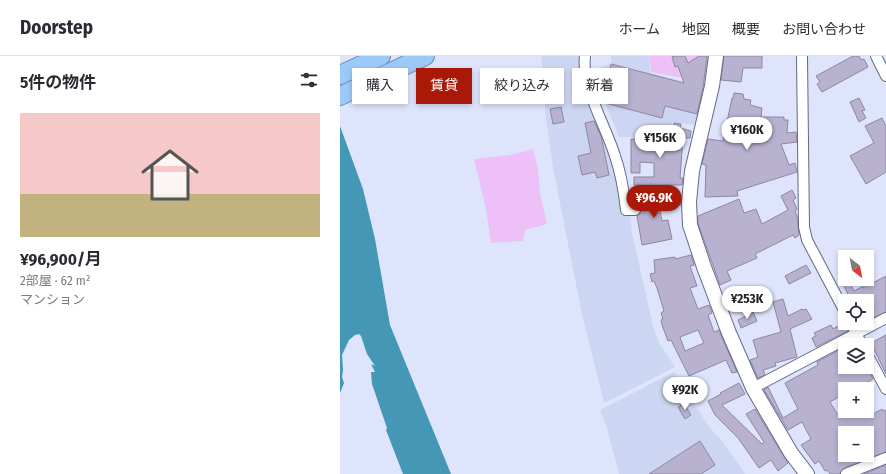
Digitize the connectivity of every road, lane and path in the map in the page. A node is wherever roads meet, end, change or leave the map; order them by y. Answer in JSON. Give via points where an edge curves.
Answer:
{"nodes":[{"id":1,"x":382,"y":56,"type":"edge"},
{"id":2,"x":425,"y":56,"type":"edge"},
{"id":3,"x":585,"y":56,"type":"edge"},
{"id":4,"x":716,"y":56,"type":"edge"},
{"id":5,"x":802,"y":56,"type":"edge"},
{"id":6,"x":876,"y":56,"type":"edge"},
{"id":7,"x":340,"y":75,"type":"edge"},
{"id":8,"x":886,"y":76,"type":"edge"},
{"id":9,"x":340,"y":96,"type":"edge"},
{"id":10,"x":635,"y":210,"type":"dead end"},
{"id":11,"x":838,"y":299,"type":"edge"},
{"id":12,"x":886,"y":318,"type":"edge"},
{"id":13,"x":854,"y":330,"type":"edge"},
{"id":14,"x":856,"y":334,"type":"junction"},
{"id":15,"x":858,"y":338,"type":"edge"},
{"id":16,"x":874,"y":367,"type":"edge"},
{"id":17,"x":753,"y":388,"type":"junction"},
{"id":18,"x":886,"y":389,"type":"edge"},
{"id":19,"x":886,"y":458,"type":"edge"},
{"id":20,"x":806,"y":474,"type":"edge"},
{"id":21,"x":846,"y":474,"type":"edge"}],
"edges":[{"from":1,"to":7,"type":"highway"},
{"from":2,"to":9,"type":"highway"},
{"from":3,"to":10,"type":"street","via":[[585,78],[615,155],[626,210]]},
{"from":4,"to":17,"type":"street","via":[[712,86],[692,171],[690,218],[704,267]]},
{"from":5,"to":11,"type":"street","via":[[804,227],[807,240]]},
{"from":6,"to":8,"type":"street"},
{"from":12,"to":14,"type":"street"},
{"from":13,"to":14,"type":"street"},
{"from":14,"to":15,"type":"street"},
{"from":14,"to":17,"type":"street"},
{"from":16,"to":18,"type":"street"},
{"from":17,"to":20,"type":"street"},
{"from":19,"to":21,"type":"street"}]}
